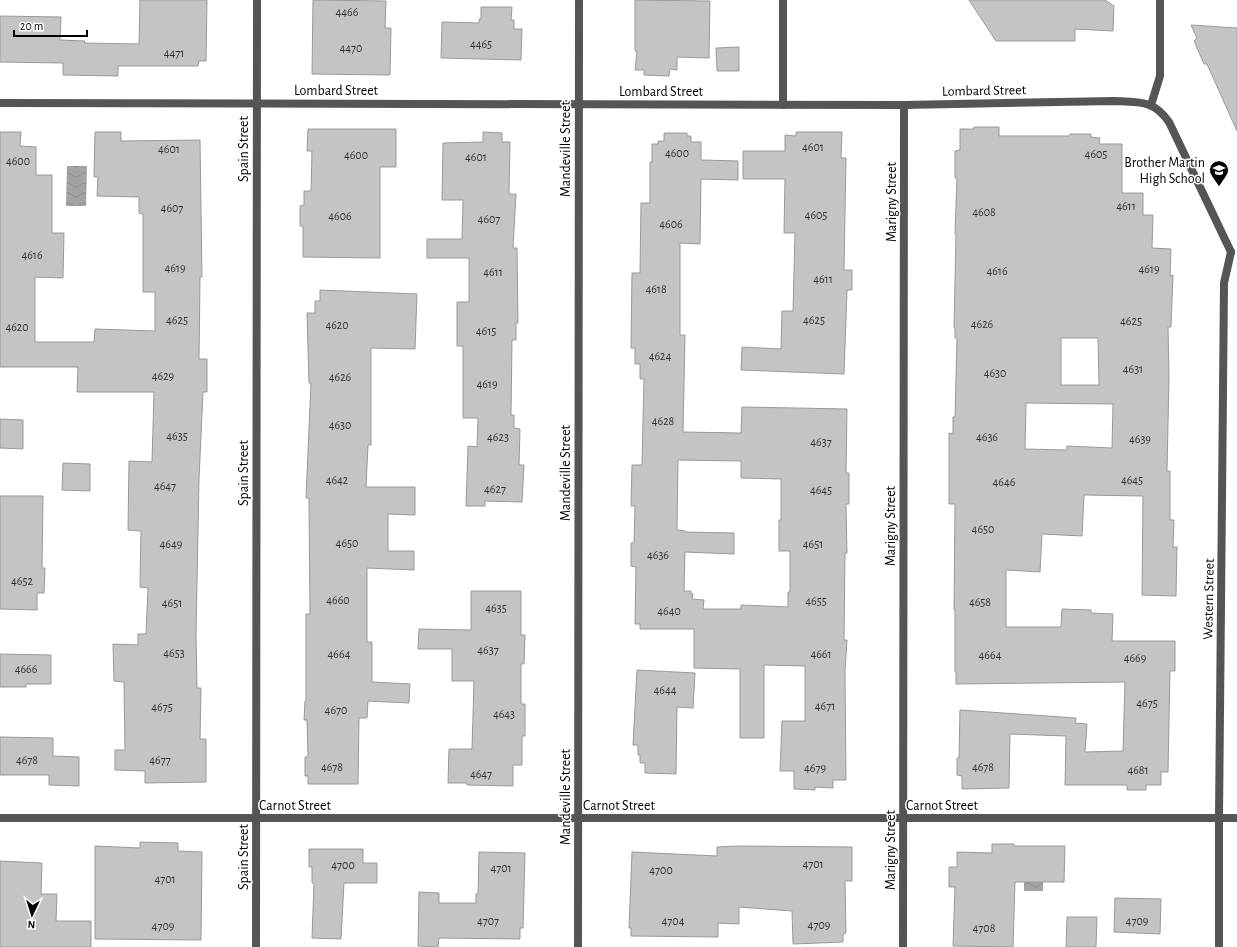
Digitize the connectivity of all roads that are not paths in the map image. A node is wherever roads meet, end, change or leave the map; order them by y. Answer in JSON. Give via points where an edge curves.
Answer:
{"nodes":[{"id":1,"x":257,"y":0,"type":"edge"},
{"id":2,"x":579,"y":0,"type":"edge"},
{"id":3,"x":783,"y":0,"type":"edge"},
{"id":4,"x":1160,"y":0,"type":"edge"},
{"id":5,"x":0,"y":102,"type":"edge"},
{"id":6,"x":256,"y":102,"type":"junction"},
{"id":7,"x":578,"y":104,"type":"junction"},
{"id":8,"x":783,"y":105,"type":"junction"},
{"id":9,"x":904,"y":105,"type":"junction"},
{"id":10,"x":1151,"y":105,"type":"junction"},
{"id":11,"x":1234,"y":252,"type":"edge"},
{"id":12,"x":0,"y":818,"type":"edge"},
{"id":13,"x":256,"y":818,"type":"junction"},
{"id":14,"x":578,"y":818,"type":"junction"},
{"id":15,"x":903,"y":818,"type":"junction"},
{"id":16,"x":1219,"y":818,"type":"junction"},
{"id":17,"x":1237,"y":818,"type":"edge"},
{"id":18,"x":256,"y":947,"type":"edge"},
{"id":19,"x":578,"y":947,"type":"edge"},
{"id":20,"x":902,"y":947,"type":"edge"},
{"id":21,"x":1219,"y":947,"type":"edge"}],
"edges":[{"from":1,"to":6,"type":"street","name":"Spain Street"},
{"from":2,"to":7,"type":"street","name":"Mandeville Street"},
{"from":3,"to":8,"type":"street"},
{"from":4,"to":10,"type":"street","via":[[1160,76]]},
{"from":5,"to":6,"type":"street","name":"Lombard Street"},
{"from":6,"to":7,"type":"street","name":"Lombard Street"},
{"from":6,"to":13,"type":"street","name":"Spain Street"},
{"from":7,"to":8,"type":"street","name":"Lombard Street"},
{"from":7,"to":14,"type":"street","name":"Mandeville Street"},
{"from":8,"to":9,"type":"street","name":"Lombard Street"},
{"from":9,"to":10,"type":"street","name":"Lombard Street","via":[[1114,101]]},
{"from":9,"to":15,"type":"street","name":"Marigny Street"},
{"from":10,"to":11,"type":"street","via":[[1162,112],[1169,122]]},
{"from":11,"to":16,"type":"street","name":"Western Street","via":[[1224,283]]},
{"from":12,"to":13,"type":"street","name":"Carnot Street"},
{"from":13,"to":14,"type":"street","name":"Carnot Street"},
{"from":13,"to":18,"type":"street","name":"Spain Street"},
{"from":14,"to":15,"type":"street","name":"Carnot Street"},
{"from":14,"to":19,"type":"street","name":"Mandeville Street"},
{"from":15,"to":16,"type":"street","name":"Carnot Street"},
{"from":15,"to":20,"type":"street","name":"Marigny Street"},
{"from":16,"to":17,"type":"street","name":"Carnot Street"},
{"from":16,"to":21,"type":"street","name":"Western Street"}]}
